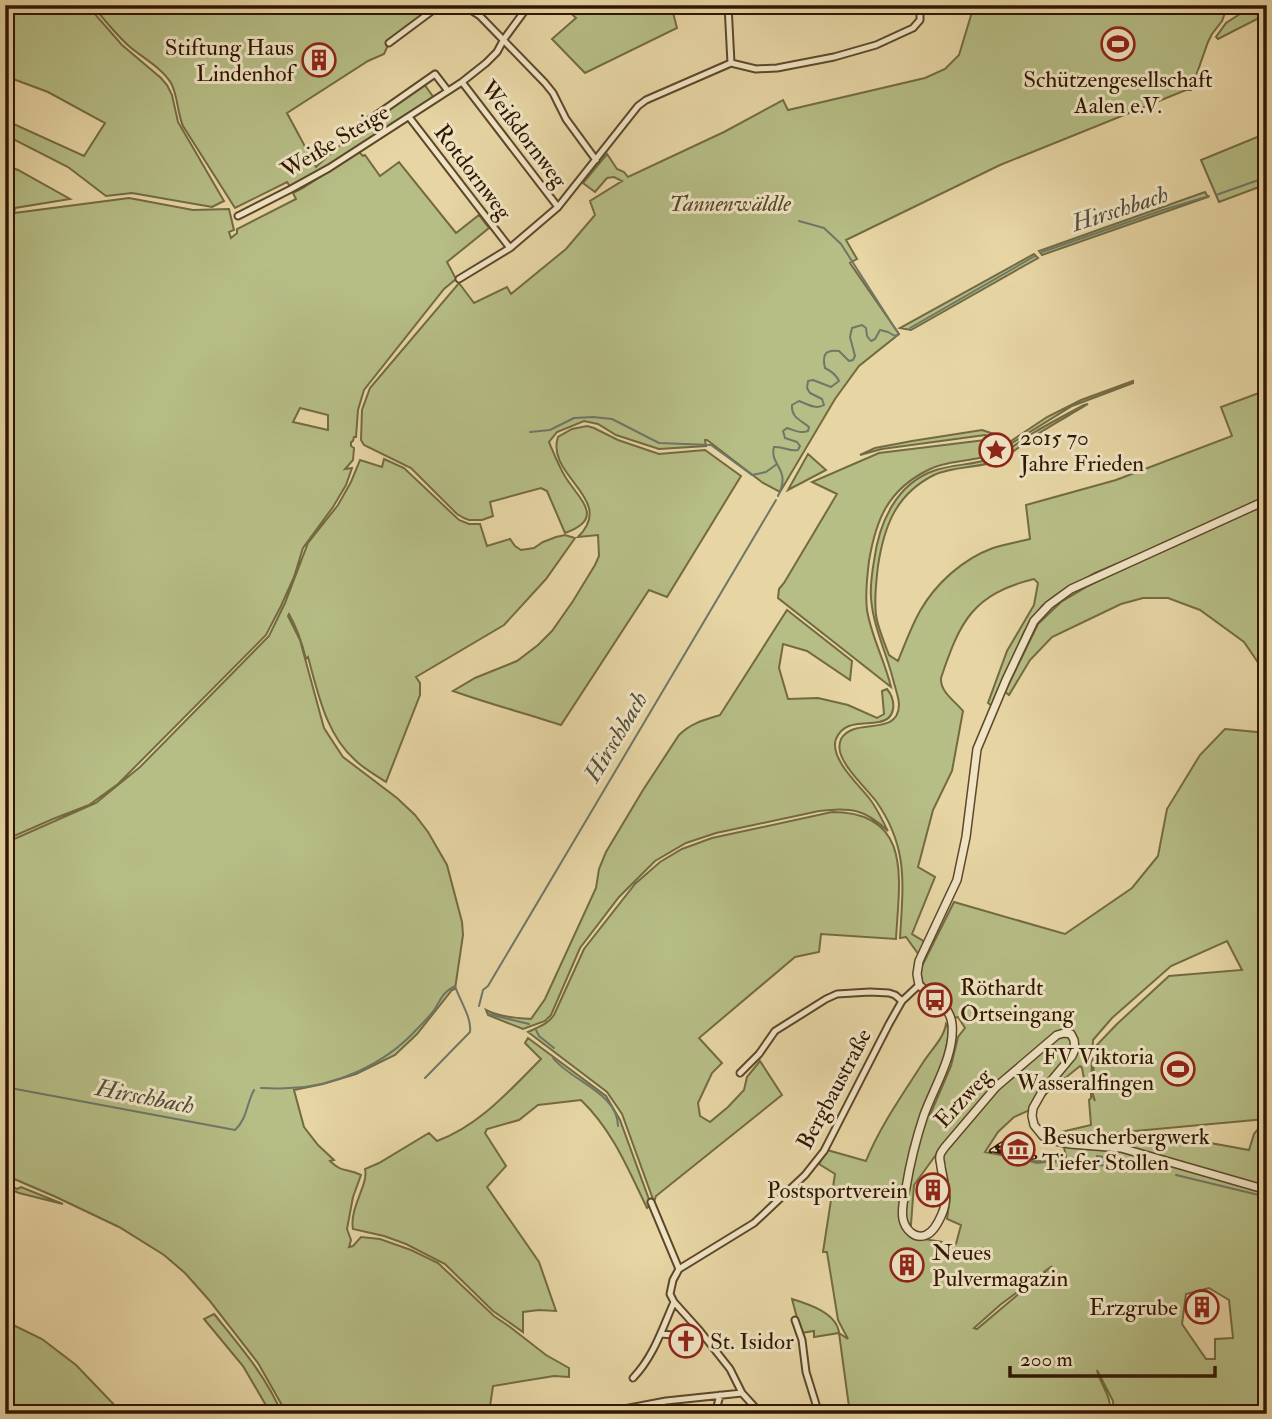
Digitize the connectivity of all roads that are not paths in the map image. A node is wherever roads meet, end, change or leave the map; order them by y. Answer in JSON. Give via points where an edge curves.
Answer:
{"nodes":[{"id":1,"x":440,"y":5,"type":"edge"},
{"id":2,"x":463,"y":5,"type":"edge"},
{"id":3,"x":529,"y":5,"type":"edge"},
{"id":4,"x":728,"y":5,"type":"edge"},
{"id":5,"x":920,"y":5,"type":"edge"},
{"id":6,"x":504,"y":39,"type":"junction"},
{"id":7,"x":389,"y":43,"type":"dead end"},
{"id":8,"x":731,"y":63,"type":"junction"},
{"id":9,"x":462,"y":82,"type":"junction"},
{"id":10,"x":448,"y":91,"type":"junction"},
{"id":11,"x":409,"y":117,"type":"junction"},
{"id":12,"x":352,"y":132,"type":"dead end"},
{"id":13,"x":596,"y":160,"type":"junction"},
{"id":14,"x":558,"y":207,"type":"junction"},
{"id":15,"x":238,"y":216,"type":"dead end"},
{"id":16,"x":510,"y":248,"type":"junction"},
{"id":17,"x":459,"y":279,"type":"dead end"},
{"id":18,"x":1267,"y":500,"type":"edge"},
{"id":19,"x":919,"y":985,"type":"junction"},
{"id":20,"x":902,"y":1001,"type":"junction"},
{"id":21,"x":740,"y":1073,"type":"dead end"},
{"id":22,"x":1267,"y":1190,"type":"edge"},
{"id":23,"x":651,"y":1202,"type":"dead end"},
{"id":24,"x":679,"y":1269,"type":"junction"},
{"id":25,"x":674,"y":1302,"type":"junction"},
{"id":26,"x":795,"y":1320,"type":"dead end"},
{"id":27,"x":701,"y":1331,"type":"junction"},
{"id":28,"x":662,"y":1334,"type":"junction"},
{"id":29,"x":633,"y":1378,"type":"dead end"},
{"id":30,"x":743,"y":1394,"type":"junction"},
{"id":31,"x":720,"y":1395,"type":"junction"},
{"id":32,"x":598,"y":1414,"type":"edge"},
{"id":33,"x":715,"y":1414,"type":"edge"},
{"id":34,"x":761,"y":1414,"type":"edge"},
{"id":35,"x":819,"y":1414,"type":"edge"}],
"edges":[{"from":1,"to":7,"type":"street"},
{"from":2,"to":6,"type":"street"},
{"from":3,"to":6,"type":"street","name":"Weiße Steige"},
{"from":4,"to":8,"type":"street"},
{"from":5,"to":8,"type":"street","via":[[920,20],[914,27],[876,45],[776,68]]},
{"from":6,"to":9,"type":"street","name":"Weiße Steige","via":[[486,64]]},
{"from":6,"to":13,"type":"street","via":[[553,93]]},
{"from":8,"to":13,"type":"street","via":[[646,100]]},
{"from":9,"to":10,"type":"street","name":"Weiße Steige"},
{"from":9,"to":14,"type":"street","name":"Weißdornweg"},
{"from":10,"to":11,"type":"street","name":"Weiße Steige"},
{"from":10,"to":12,"type":"street","name":"Weiße Steige","via":[[435,74]]},
{"from":11,"to":15,"type":"street","name":"Weiße Steige"},
{"from":11,"to":16,"type":"street","name":"Rotdornweg"},
{"from":13,"to":14,"type":"street"},
{"from":14,"to":16,"type":"street"},
{"from":16,"to":17,"type":"street"},
{"from":18,"to":19,"type":"street","via":[[1071,589],[1034,621],[977,749],[957,880],[919,961]]},
{"from":19,"to":20,"type":"street","name":"Bergbaustraße"},
{"from":19,"to":22,"type":"street","name":"Erzweg","via":[[947,1009],[953,1035],[909,1167],[902,1212],[911,1233],[926,1235],[942,1213],[946,1188],[940,1157],[945,1147],[996,1087],[1064,1033],[1071,1034],[1075,1049],[1033,1108],[1034,1125],[1043,1136],[1070,1144],[1121,1148]]},
{"from":20,"to":21,"type":"street","via":[[889,993],[837,994],[775,1031]]},
{"from":20,"to":24,"type":"street","name":"Bergbaustraße","via":[[824,1151],[805,1175],[754,1223]]},
{"from":23,"to":24,"type":"street"},
{"from":24,"to":25,"type":"street","via":[[670,1294]]},
{"from":25,"to":27,"type":"street"},
{"from":25,"to":28,"type":"street"},
{"from":26,"to":35,"type":"street"},
{"from":27,"to":28,"type":"street","via":[[696,1336]]},
{"from":27,"to":30,"type":"street"},
{"from":28,"to":29,"type":"street"},
{"from":30,"to":31,"type":"street"},
{"from":30,"to":34,"type":"street"},
{"from":31,"to":32,"type":"street"},
{"from":31,"to":33,"type":"street"}]}
